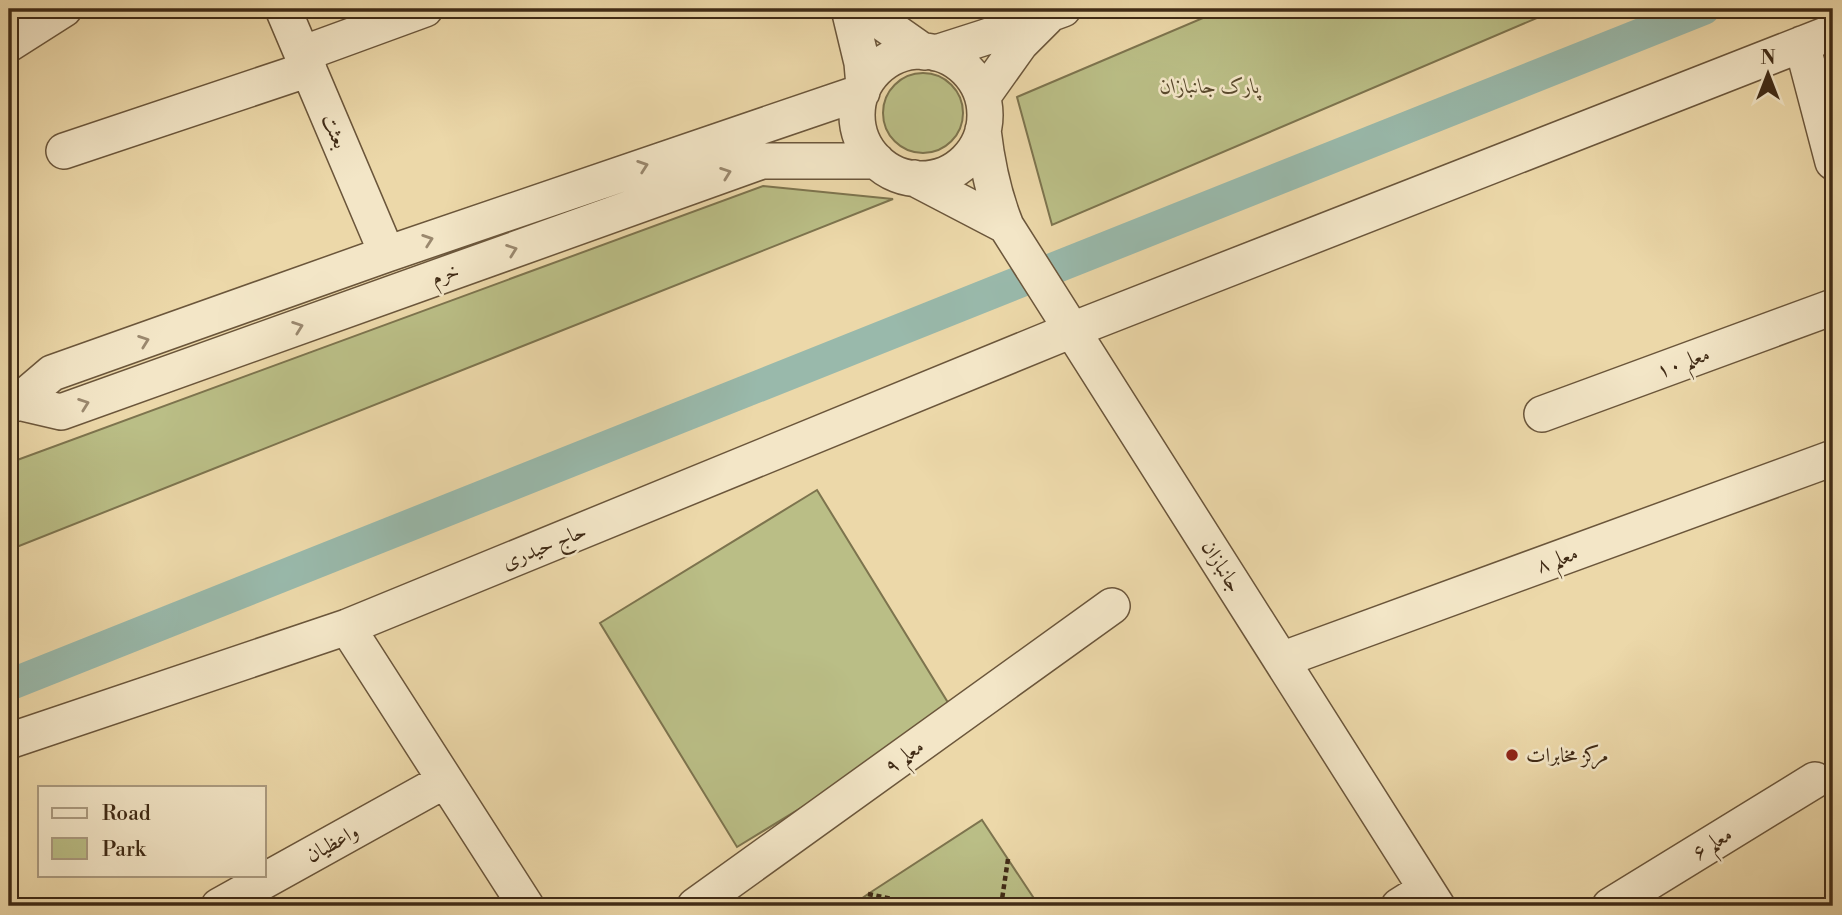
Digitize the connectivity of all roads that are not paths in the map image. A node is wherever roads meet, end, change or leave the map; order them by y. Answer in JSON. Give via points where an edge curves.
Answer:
{"nodes":[{"id":1,"x":64,"y":9,"type":"edge"},
{"id":2,"x":283,"y":9,"type":"edge"},
{"id":3,"x":425,"y":9,"type":"edge"},
{"id":4,"x":849,"y":9,"type":"edge"},
{"id":5,"x":866,"y":9,"type":"edge"},
{"id":6,"x":1056,"y":12,"type":"edge"},
{"id":7,"x":1818,"y":38,"type":"edge"},
{"id":8,"x":9,"y":44,"type":"edge"},
{"id":9,"x":930,"y":52,"type":"junction"},
{"id":10,"x":305,"y":61,"type":"junction"},
{"id":11,"x":863,"y":89,"type":"junction"},
{"id":12,"x":983,"y":96,"type":"junction"},
{"id":13,"x":983,"y":130,"type":"junction"},
{"id":14,"x":755,"y":145,"type":"junction"},
{"id":15,"x":64,"y":151,"type":"dead end"},
{"id":16,"x":877,"y":161,"type":"junction"},
{"id":17,"x":1833,"y":162,"type":"edge"},
{"id":18,"x":914,"y":178,"type":"junction"},
{"id":19,"x":1006,"y":226,"type":"junction"},
{"id":20,"x":387,"y":254,"type":"junction"},
{"id":21,"x":1831,"y":316,"type":"edge"},
{"id":22,"x":1072,"y":330,"type":"junction"},
{"id":23,"x":13,"y":404,"type":"edge"},
{"id":24,"x":1542,"y":414,"type":"dead end"},
{"id":25,"x":1833,"y":458,"type":"edge"},
{"id":26,"x":1112,"y":606,"type":"dead end"},
{"id":27,"x":346,"y":627,"type":"junction"},
{"id":28,"x":1281,"y":660,"type":"junction"},
{"id":29,"x":9,"y":741,"type":"edge"},
{"id":30,"x":444,"y":780,"type":"junction"},
{"id":31,"x":1815,"y":780,"type":"dead end"},
{"id":32,"x":1421,"y":900,"type":"edge"},
{"id":33,"x":219,"y":906,"type":"edge"},
{"id":34,"x":526,"y":906,"type":"edge"},
{"id":35,"x":695,"y":906,"type":"edge"},
{"id":36,"x":1610,"y":906,"type":"edge"}],
"edges":[{"from":1,"to":8,"type":"street"},
{"from":2,"to":10,"type":"street","name":"بعثت"},
{"from":3,"to":10,"type":"street"},
{"from":4,"to":11,"type":"street"},
{"from":5,"to":9,"type":"street"},
{"from":6,"to":9,"type":"street"},
{"from":6,"to":12,"type":"street","via":[[1020,44]]},
{"from":7,"to":17,"type":"street"},
{"from":7,"to":22,"type":"street","name":"حاج حیدری"},
{"from":9,"to":11,"type":"street","via":[[892,58]]},
{"from":9,"to":12,"type":"street","via":[[956,61],[973,76]]},
{"from":10,"to":15,"type":"street"},
{"from":10,"to":20,"type":"street","name":"بعثت"},
{"from":11,"to":14,"type":"street","name":"خرم"},
{"from":11,"to":16,"type":"street","via":[[858,126]]},
{"from":12,"to":13,"type":"street"},
{"from":13,"to":18,"type":"street","via":[[969,158],[953,170],[934,178]]},
{"from":13,"to":19,"type":"street","name":"جانبازان","via":[[987,169]]},
{"from":14,"to":16,"type":"street","name":"خرم"},
{"from":20,"to":14,"type":"street","name":"خرم","one_way":true},
{"from":23,"to":14,"type":"street","name":"خرم","one_way":true,"via":[[61,412]]},
{"from":16,"to":18,"type":"street"},
{"from":18,"to":19,"type":"street"},
{"from":19,"to":22,"type":"street","name":"جانبازان"},
{"from":23,"to":20,"type":"street","name":"خرم","one_way":true,"via":[[52,373]]},
{"from":21,"to":24,"type":"street","name":"معلم ۱۰"},
{"from":22,"to":27,"type":"street","name":"حاج حیدری"},
{"from":22,"to":28,"type":"street","name":"جانبازان"},
{"from":25,"to":28,"type":"street","name":"معلم ۸"},
{"from":26,"to":35,"type":"street","name":"معلم ۹"},
{"from":27,"to":29,"type":"street","name":"حاج حیدری"},
{"from":27,"to":30,"type":"street"},
{"from":28,"to":32,"type":"street","name":"جانبازان"},
{"from":30,"to":33,"type":"street","name":"واعظیان"},
{"from":30,"to":34,"type":"street"},
{"from":31,"to":36,"type":"street","name":"معلم ۶"}]}
